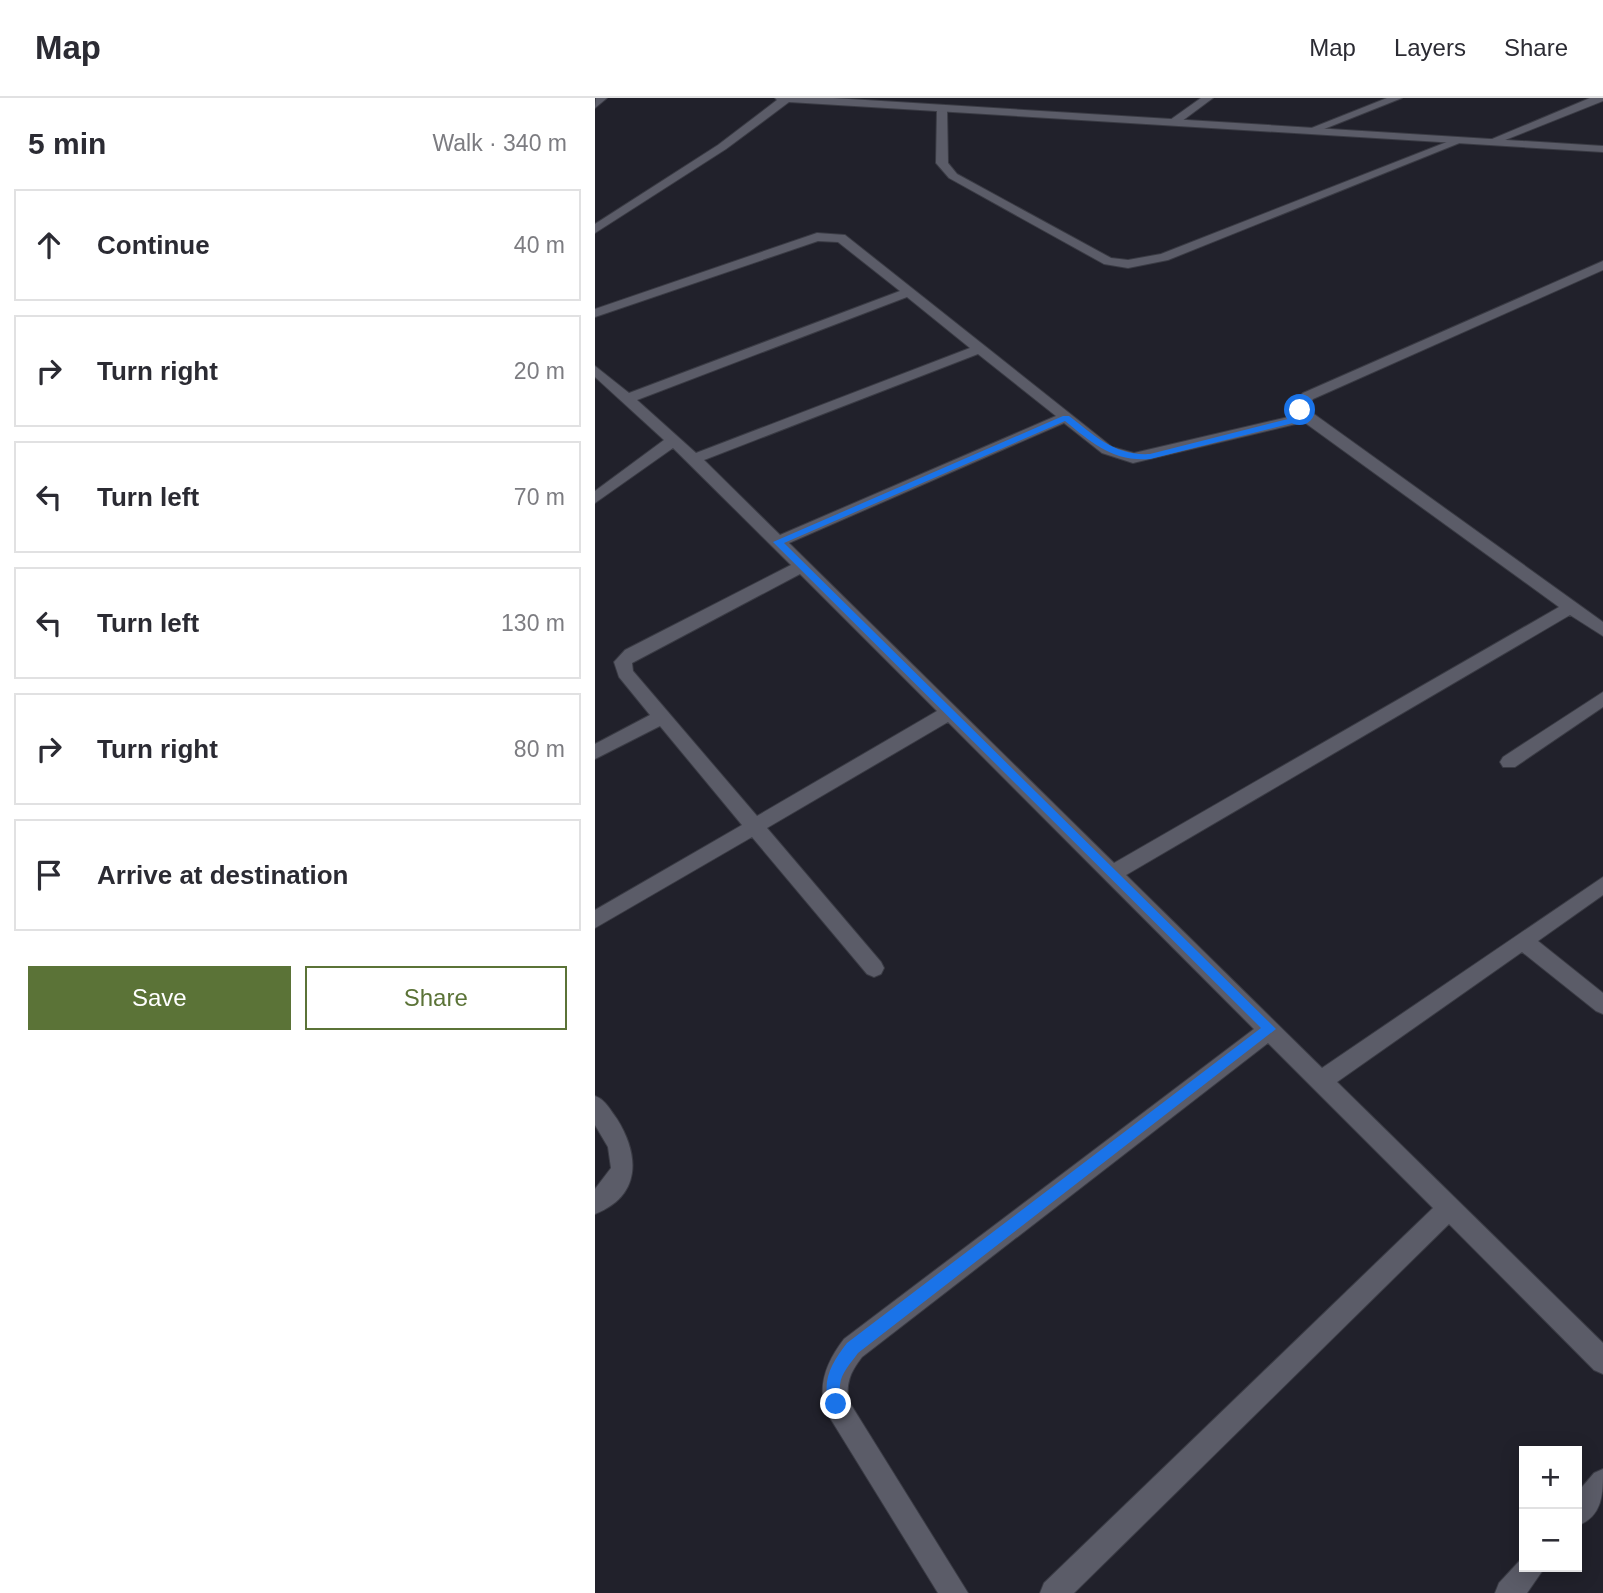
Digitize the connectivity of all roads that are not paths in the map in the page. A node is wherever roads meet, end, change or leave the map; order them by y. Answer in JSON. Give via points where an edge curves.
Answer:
{"nodes":[{"id":1,"x":603,"y":98,"type":"edge"},
{"id":2,"x":780,"y":98,"type":"edge"},
{"id":3,"x":788,"y":98,"type":"edge"},
{"id":4,"x":1208,"y":98,"type":"edge"},
{"id":5,"x":1397,"y":98,"type":"edge"},
{"id":6,"x":1600,"y":98,"type":"edge"},
{"id":7,"x":595,"y":106,"type":"edge"},
{"id":8,"x":942,"y":108,"type":"junction"},
{"id":9,"x":1174,"y":122,"type":"junction"},
{"id":10,"x":1310,"y":131,"type":"junction"},
{"id":11,"x":1461,"y":140,"type":"junction"},
{"id":12,"x":1491,"y":142,"type":"junction"},
{"id":13,"x":1603,"y":149,"type":"edge"},
{"id":14,"x":595,"y":229,"type":"edge"},
{"id":15,"x":1603,"y":265,"type":"edge"},
{"id":16,"x":909,"y":292,"type":"junction"},
{"id":17,"x":595,"y":313,"type":"edge"},
{"id":18,"x":981,"y":349,"type":"junction"},
{"id":19,"x":595,"y":370,"type":"edge"},
{"id":20,"x":628,"y":399,"type":"junction"},
{"id":21,"x":1066,"y":417,"type":"junction"},
{"id":22,"x":1306,"y":417,"type":"junction"},
{"id":23,"x":674,"y":440,"type":"junction"},
{"id":24,"x":694,"y":459,"type":"junction"},
{"id":25,"x":595,"y":498,"type":"edge"},
{"id":26,"x":778,"y":542,"type":"junction"},
{"id":27,"x":803,"y":566,"type":"junction"},
{"id":28,"x":1571,"y":607,"type":"junction"},
{"id":29,"x":1603,"y":630,"type":"edge"},
{"id":30,"x":1603,"y":698,"type":"edge"},
{"id":31,"x":950,"y":712,"type":"junction"},
{"id":32,"x":662,"y":717,"type":"junction"},
{"id":33,"x":595,"y":752,"type":"edge"},
{"id":34,"x":1509,"y":762,"type":"dead end"},
{"id":35,"x":754,"y":827,"type":"junction"},
{"id":36,"x":1113,"y":873,"type":"junction"},
{"id":37,"x":1603,"y":884,"type":"edge"},
{"id":38,"x":595,"y":920,"type":"edge"},
{"id":39,"x":1523,"y":941,"type":"junction"},
{"id":40,"x":874,"y":968,"type":"dead end"},
{"id":41,"x":1603,"y":1006,"type":"edge"},
{"id":42,"x":1270,"y":1029,"type":"junction"},
{"id":43,"x":1321,"y":1081,"type":"junction"},
{"id":44,"x":595,"y":1106,"type":"edge"},
{"id":45,"x":595,"y":1203,"type":"edge"},
{"id":46,"x":1449,"y":1208,"type":"junction"},
{"id":47,"x":1603,"y":1361,"type":"edge"},
{"id":48,"x":1603,"y":1482,"type":"edge"},
{"id":49,"x":1580,"y":1509,"type":"edge"},
{"id":50,"x":1527,"y":1572,"type":"edge"},
{"id":51,"x":954,"y":1593,"type":"edge"},
{"id":52,"x":1054,"y":1593,"type":"edge"},
{"id":53,"x":1509,"y":1593,"type":"edge"}],
"edges":[{"from":1,"to":7,"type":"street"},
{"from":2,"to":3,"type":"street"},
{"from":3,"to":8,"type":"street"},
{"from":3,"to":14,"type":"street"},
{"from":4,"to":9,"type":"street"},
{"from":5,"to":10,"type":"street"},
{"from":6,"to":12,"type":"street"},
{"from":8,"to":9,"type":"street"},
{"from":8,"to":11,"type":"street","via":[[942,163],[953,176],[1108,261],[1128,264],[1164,257]]},
{"from":9,"to":10,"type":"street"},
{"from":10,"to":11,"type":"street"},
{"from":11,"to":12,"type":"street"},
{"from":12,"to":13,"type":"street"},
{"from":15,"to":22,"type":"street","via":[[1308,396],[1300,410]]},
{"from":16,"to":17,"type":"street","via":[[841,238],[825,236]]},
{"from":16,"to":18,"type":"street"},
{"from":16,"to":20,"type":"street"},
{"from":18,"to":21,"type":"street"},
{"from":18,"to":24,"type":"street"},
{"from":19,"to":20,"type":"street"},
{"from":20,"to":23,"type":"street"},
{"from":21,"to":22,"type":"street","via":[[1107,450],[1133,457]]},
{"from":21,"to":26,"type":"street"},
{"from":22,"to":28,"type":"street"},
{"from":23,"to":24,"type":"street"},
{"from":23,"to":25,"type":"street"},
{"from":24,"to":26,"type":"street"},
{"from":26,"to":27,"type":"street"},
{"from":27,"to":31,"type":"street"},
{"from":27,"to":32,"type":"street","via":[[623,662],[625,673]]},
{"from":28,"to":29,"type":"street"},
{"from":28,"to":36,"type":"street"},
{"from":30,"to":34,"type":"street"},
{"from":31,"to":35,"type":"street"},
{"from":31,"to":36,"type":"street"},
{"from":32,"to":33,"type":"street"},
{"from":32,"to":35,"type":"street"},
{"from":35,"to":38,"type":"street"},
{"from":35,"to":40,"type":"street"},
{"from":36,"to":42,"type":"street"},
{"from":37,"to":39,"type":"street"},
{"from":39,"to":41,"type":"street"},
{"from":39,"to":43,"type":"street"},
{"from":42,"to":43,"type":"street"},
{"from":42,"to":51,"type":"street","via":[[853,1348],[838,1366],[832,1386],[836,1404]]},
{"from":43,"to":46,"type":"street"},
{"from":44,"to":45,"type":"street","via":[[622,1144],[624,1164],[621,1179]]},
{"from":46,"to":47,"type":"street"},
{"from":46,"to":52,"type":"street"},
{"from":48,"to":49,"type":"street"},
{"from":50,"to":53,"type":"street"}]}
